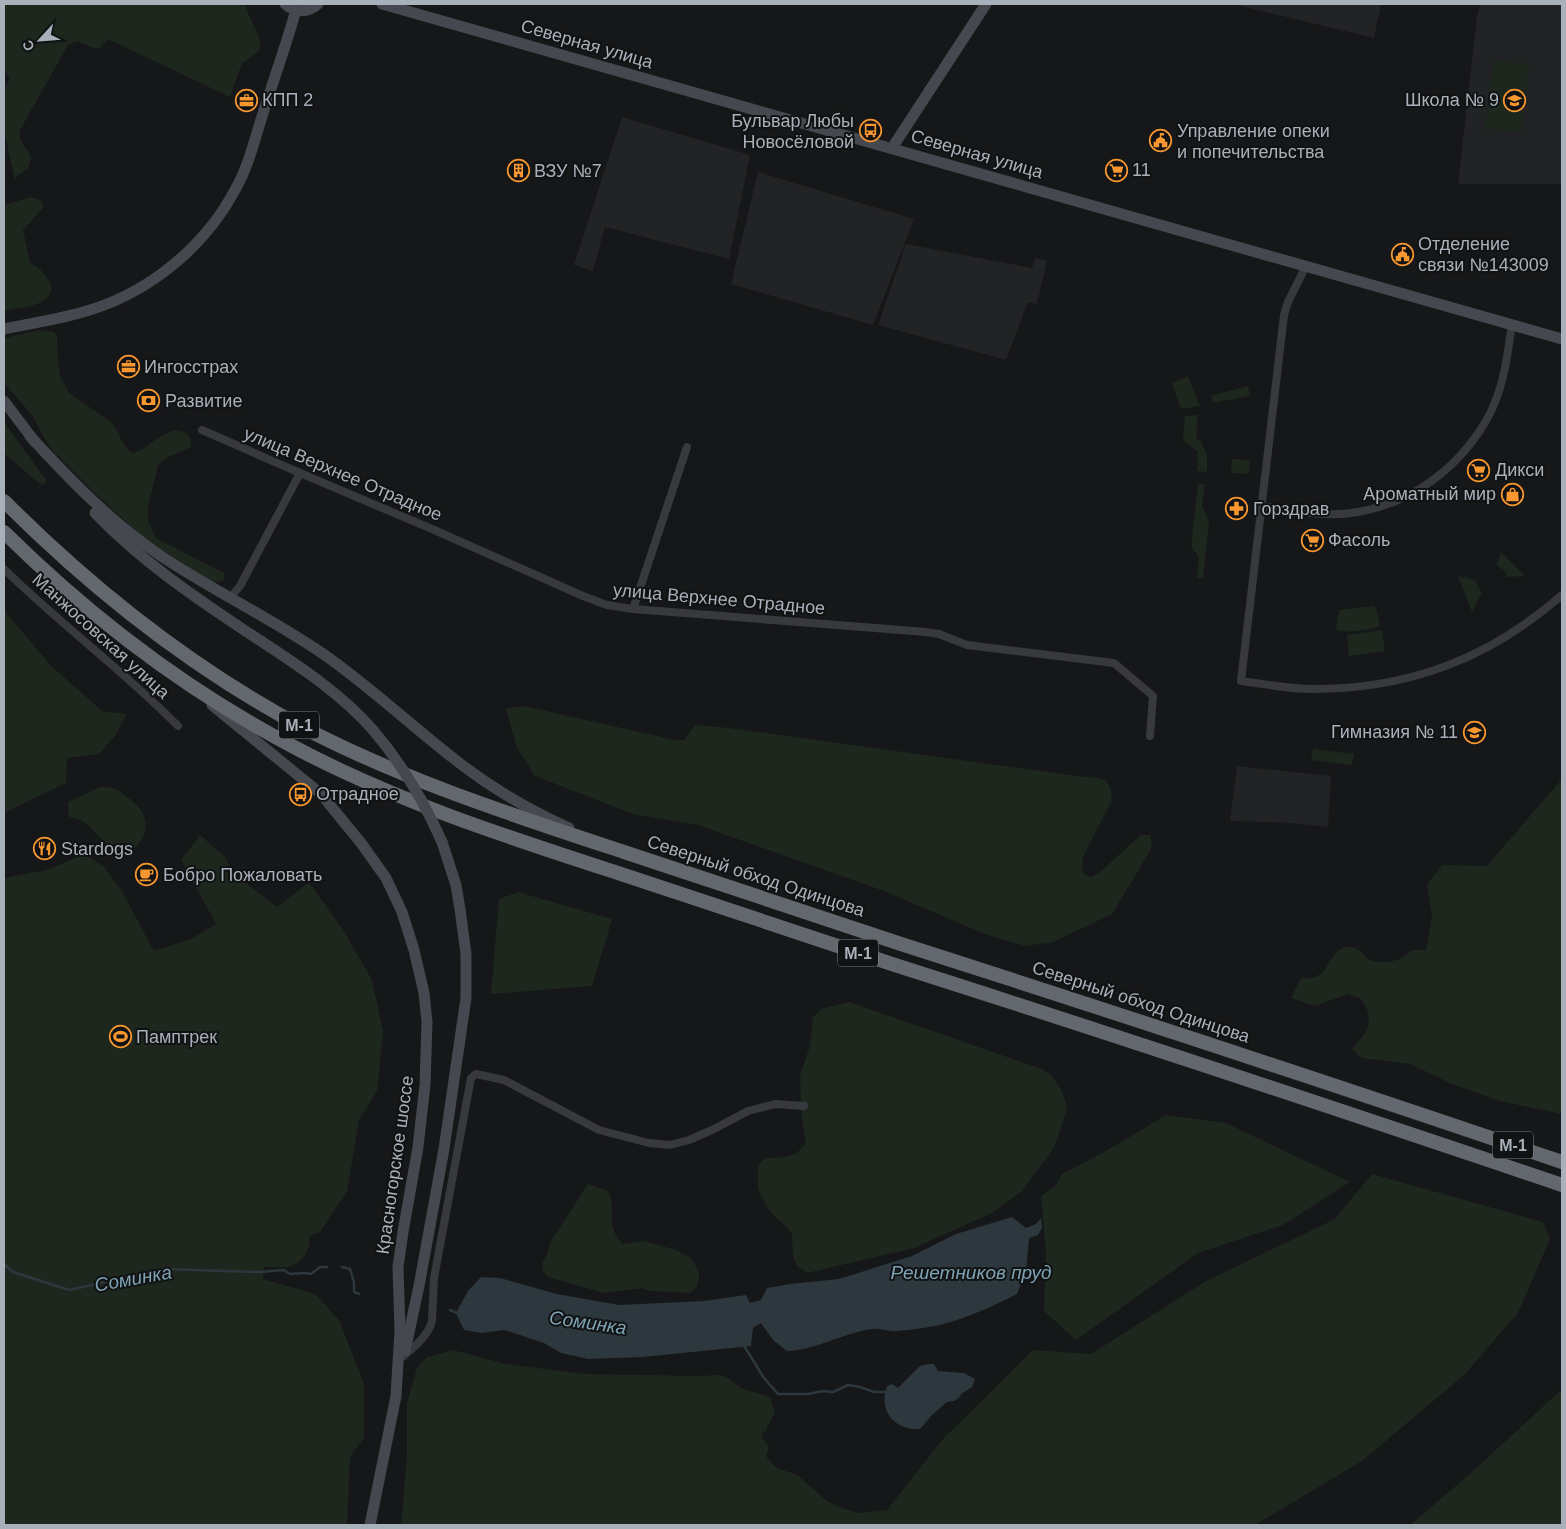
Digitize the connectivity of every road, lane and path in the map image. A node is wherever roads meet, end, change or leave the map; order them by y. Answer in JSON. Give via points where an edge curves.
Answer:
{"nodes":[{"id":1,"x":285,"y":4,"type":"edge"},
{"id":2,"x":318,"y":4,"type":"edge"},
{"id":3,"x":382,"y":4,"type":"edge"},
{"id":4,"x":986,"y":4,"type":"edge"},
{"id":5,"x":296,"y":10,"type":"junction"},
{"id":6,"x":892,"y":148,"type":"junction"},
{"id":7,"x":1306,"y":266,"type":"junction"},
{"id":8,"x":1512,"y":324,"type":"junction"},
{"id":9,"x":4,"y":329,"type":"edge"},
{"id":10,"x":1562,"y":339,"type":"edge"},
{"id":11,"x":4,"y":401,"type":"edge"},
{"id":12,"x":202,"y":430,"type":"dead end"},
{"id":13,"x":30,"y":436,"type":"junction"},
{"id":14,"x":687,"y":447,"type":"dead end"},
{"id":15,"x":300,"y":473,"type":"junction"},
{"id":16,"x":4,"y":501,"type":"edge"},
{"id":17,"x":1261,"y":506,"type":"junction"},
{"id":18,"x":4,"y":532,"type":"edge"},
{"id":19,"x":4,"y":569,"type":"edge"},
{"id":20,"x":1562,"y":595,"type":"edge"},
{"id":21,"x":230,"y":598,"type":"junction"},
{"id":22,"x":633,"y":610,"type":"junction"},
{"id":23,"x":174,"y":674,"type":"junction"},
{"id":24,"x":178,"y":726,"type":"dead end"},
{"id":25,"x":1150,"y":736,"type":"dead end"},
{"id":26,"x":644,"y":859,"type":"junction"},
{"id":27,"x":804,"y":1106,"type":"dead end"},
{"id":28,"x":1562,"y":1162,"type":"edge"},
{"id":29,"x":1562,"y":1185,"type":"edge"},
{"id":30,"x":404,"y":1356,"type":"junction"},
{"id":31,"x":396,"y":1396,"type":"junction"},
{"id":32,"x":370,"y":1525,"type":"edge"}],
"edges":[{"from":1,"to":5,"type":"main road"},
{"from":2,"to":5,"type":"main road","via":[[310,10]]},
{"from":3,"to":6,"type":"main road","name":"Северная улица"},
{"from":4,"to":6,"type":"main road"},
{"from":5,"to":9,"type":"main road","via":[[249,158],[236,189],[208,230],[180,260],[128,294],[61,318]]},
{"from":6,"to":7,"type":"main road","name":"Северная улица"},
{"from":7,"to":8,"type":"main road","name":"Северная улица"},
{"from":7,"to":17,"type":"street","via":[[1284,315]]},
{"from":8,"to":10,"type":"main road","name":"Северная улица"},
{"from":8,"to":17,"type":"street","via":[[1500,386],[1486,422],[1457,460],[1429,484],[1384,505],[1351,513],[1318,513]]},
{"from":11,"to":13,"type":"main road"},
{"from":12,"to":15,"type":"street","name":"улица Верхнее Отрадное"},
{"from":13,"to":21,"type":"main road","via":[[116,523],[167,560]]},
{"from":13,"to":30,"type":"main road","bridge":true,"via":[[92,510],[130,548],[348,705],[400,764],[442,842],[460,909],[466,954],[466,998],[444,1149]]},
{"from":14,"to":22,"type":"street"},
{"from":15,"to":21,"type":"street","via":[[240,586]]},
{"from":15,"to":22,"type":"street","name":"улица Верхнее Отрадное","via":[[583,596]]},
{"from":16,"to":26,"type":"highway","name":"Северный обход Одинцова","number":"М-1","via":[[74,568],[129,613],[194,661],[273,711],[357,754],[429,785]]},
{"from":17,"to":20,"type":"street","via":[[1241,680],[1312,689],[1377,684],[1422,675],[1491,646],[1531,621]]},
{"from":18,"to":23,"type":"highway","number":"М-1","via":[[128,641]]},
{"from":19,"to":24,"type":"street","name":"Манжосовская улица"},
{"from":21,"to":26,"type":"main road","via":[[328,658],[454,759],[505,793],[558,823]]},
{"from":22,"to":25,"type":"street","name":"улица Верхнее Отрадное","via":[[926,632],[967,644],[1114,662],[1152,696]]},
{"from":23,"to":29,"type":"highway","number":"М-1","via":[[293,746],[421,805],[722,908]]},
{"from":23,"to":31,"type":"main road","name":"Красногорское шоссе","via":[[320,794],[348,826],[378,866],[397,900],[414,950],[426,1004],[427,1047],[422,1116],[399,1259],[400,1330]]},
{"from":26,"to":28,"type":"highway","name":"Северный обход Одинцова","number":"М-1","via":[[1216,1045]]},
{"from":27,"to":30,"type":"street","via":[[775,1104],[748,1112],[689,1140],[670,1145],[649,1143],[599,1130],[504,1080],[476,1074],[471,1078],[434,1278],[432,1321],[423,1337]]},
{"from":30,"to":31,"type":"main road"},
{"from":31,"to":32,"type":"main road","name":"Красногорское шоссе"}]}
